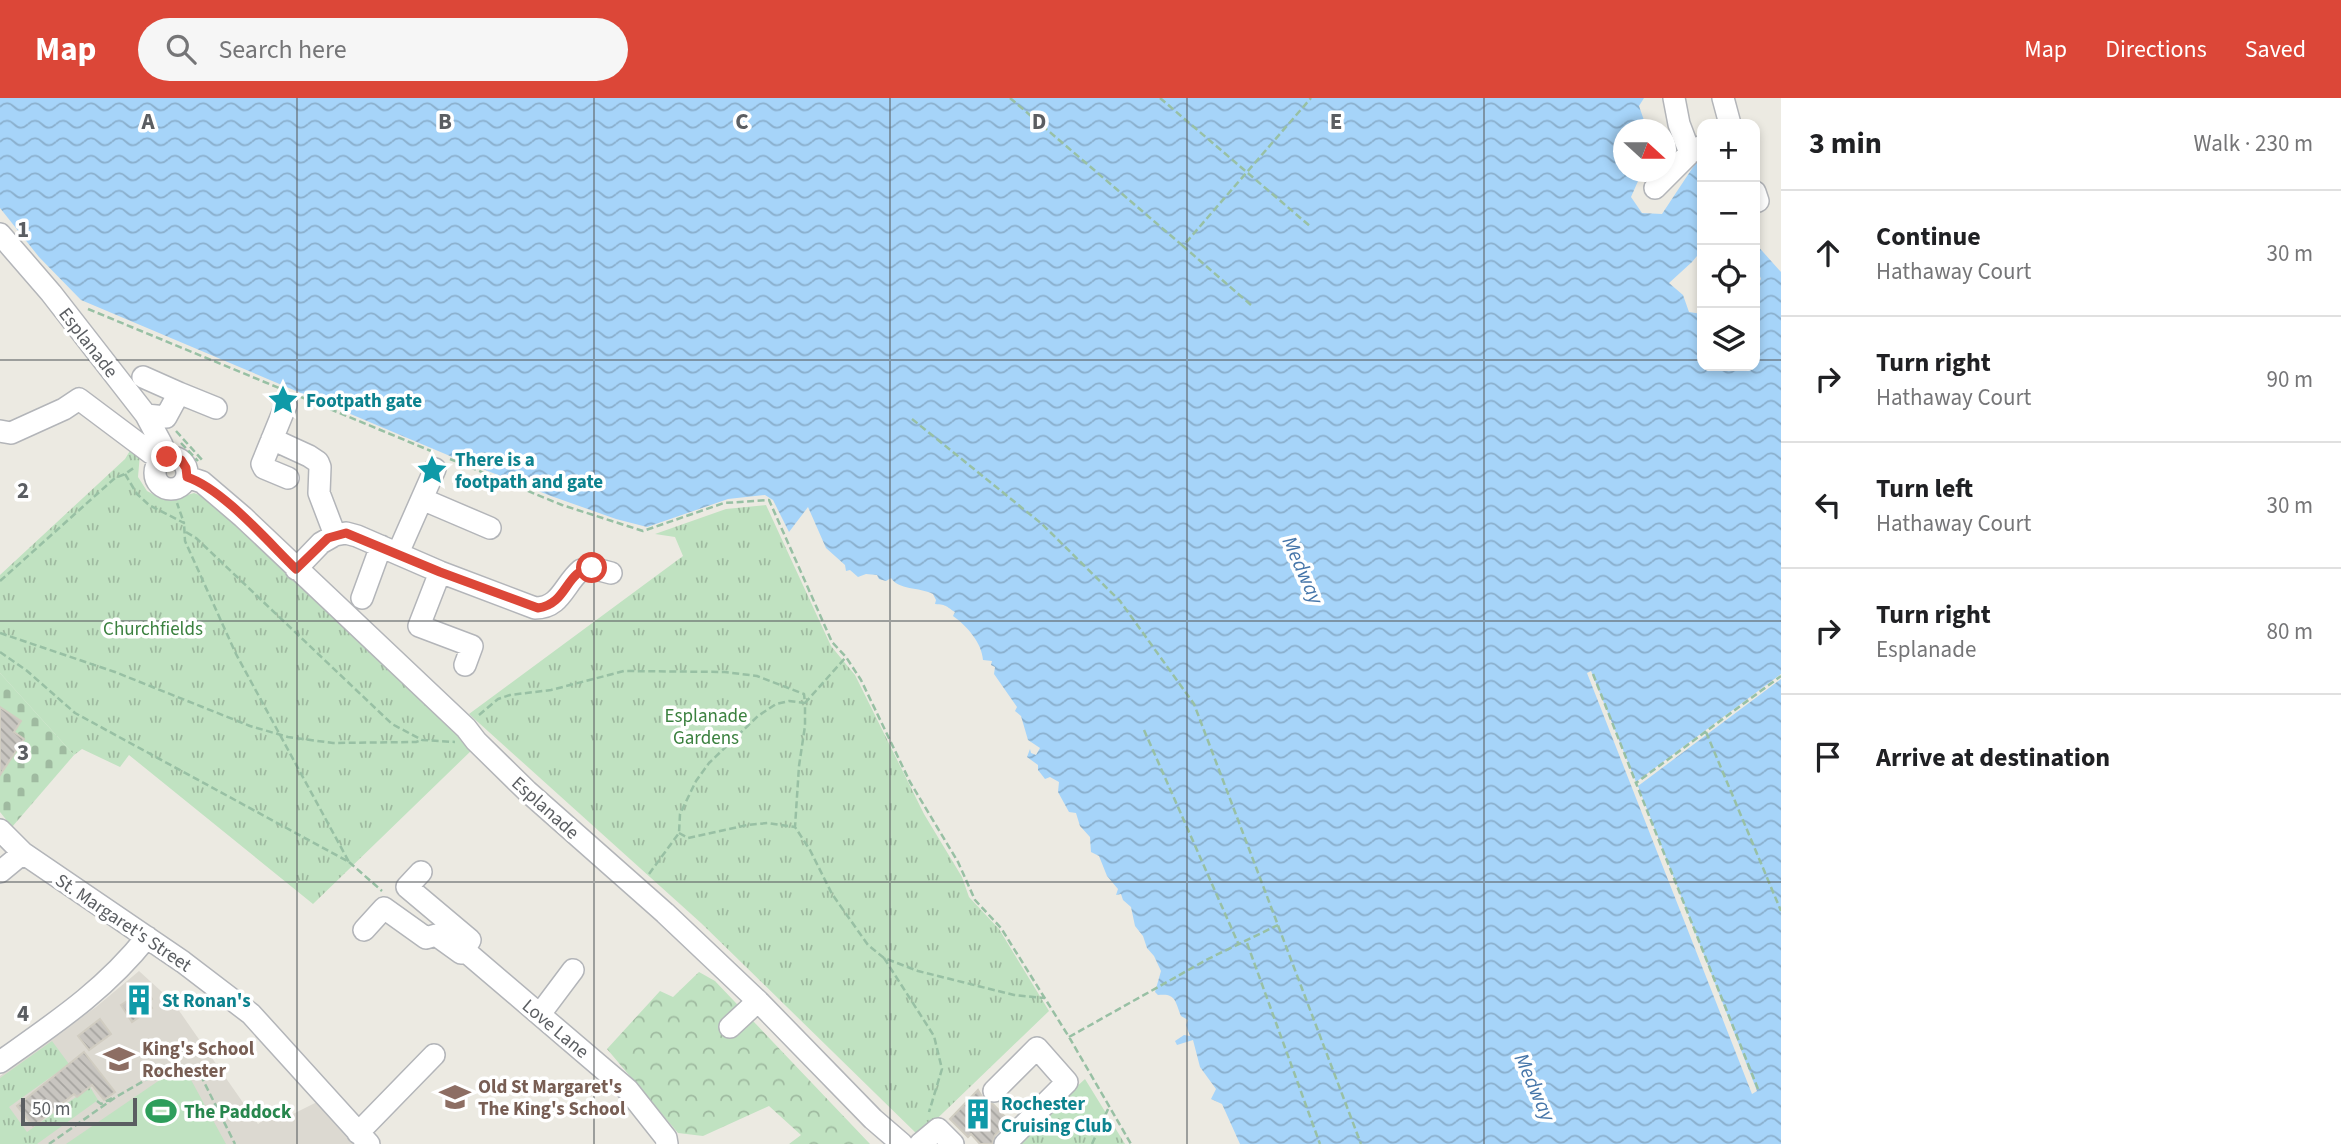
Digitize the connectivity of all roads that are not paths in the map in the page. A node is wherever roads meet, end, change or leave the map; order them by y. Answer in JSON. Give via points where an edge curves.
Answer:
{"nodes":[{"id":1,"x":1674,"y":98,"type":"edge"},
{"id":2,"x":1723,"y":98,"type":"edge"},
{"id":3,"x":1729,"y":119,"type":"edge"},
{"id":4,"x":1696,"y":149,"type":"edge"},
{"id":5,"x":1655,"y":188,"type":"dead end"},
{"id":6,"x":0,"y":234,"type":"edge"},
{"id":7,"x":143,"y":377,"type":"dead end"},
{"id":8,"x":179,"y":393,"type":"junction"},
{"id":9,"x":285,"y":395,"type":"road end"},
{"id":10,"x":216,"y":408,"type":"dead end"},
{"id":11,"x":146,"y":415,"type":"junction"},
{"id":12,"x":0,"y":431,"type":"edge"},
{"id":13,"x":272,"y":439,"type":"junction"},
{"id":14,"x":162,"y":452,"type":"junction"},
{"id":15,"x":438,"y":459,"type":"road end"},
{"id":16,"x":288,"y":478,"type":"dead end"},
{"id":17,"x":422,"y":499,"type":"junction"},
{"id":18,"x":490,"y":528,"type":"dead end"},
{"id":19,"x":335,"y":535,"type":"junction"},
{"id":20,"x":390,"y":550,"type":"junction"},
{"id":21,"x":296,"y":569,"type":"junction"},
{"id":22,"x":440,"y":572,"type":"junction"},
{"id":23,"x":611,"y":573,"type":"dead end"},
{"id":24,"x":362,"y":598,"type":"dead end"},
{"id":25,"x":465,"y":665,"type":"dead end"},
{"id":26,"x":0,"y":830,"type":"edge"},
{"id":27,"x":23,"y":853,"type":"junction"},
{"id":28,"x":0,"y":872,"type":"edge"},
{"id":29,"x":421,"y":873,"type":"dead end"},
{"id":30,"x":364,"y":930,"type":"dead end"},
{"id":31,"x":147,"y":937,"type":"junction"},
{"id":32,"x":464,"y":950,"type":"junction"},
{"id":33,"x":573,"y":970,"type":"dead end"},
{"id":34,"x":758,"y":1001,"type":"junction"},
{"id":35,"x":540,"y":1014,"type":"junction"},
{"id":36,"x":730,"y":1027,"type":"dead end"},
{"id":37,"x":434,"y":1055,"type":"dead end"},
{"id":38,"x":0,"y":1062,"type":"edge"},
{"id":39,"x":994,"y":1091,"type":"dead end"},
{"id":40,"x":364,"y":1138,"type":"edge"},
{"id":41,"x":667,"y":1144,"type":"edge"},
{"id":42,"x":902,"y":1144,"type":"edge"},
{"id":43,"x":920,"y":1144,"type":"edge"},
{"id":44,"x":953,"y":1144,"type":"edge"},
{"id":45,"x":1005,"y":1144,"type":"edge"}],
"edges":[{"from":1,"to":4,"type":"street","via":[[1679,124]]},
{"from":2,"to":3,"type":"street"},
{"from":4,"to":5,"type":"street"},
{"from":6,"to":11,"type":"street","name":"Esplanade"},
{"from":7,"to":8,"type":"street"},
{"from":8,"to":10,"type":"street"},
{"from":8,"to":11,"type":"street","via":[[166,417]]},
{"from":9,"to":13,"type":"street"},
{"from":11,"to":14,"type":"street","name":"Esplanade"},
{"from":12,"to":14,"type":"street","via":[[11,433],[79,399],[151,453]]},
{"from":13,"to":16,"type":"street","via":[[262,466]]},
{"from":13,"to":19,"type":"street","via":[[318,462],[318,493]]},
{"from":14,"to":21,"type":"street","name":"Esplanade","via":[[155,475],[162,487],[176,489],[187,477],[202,482]]},
{"from":15,"to":17,"type":"street"},
{"from":17,"to":18,"type":"street"},
{"from":17,"to":20,"type":"street"},
{"from":19,"to":20,"type":"street","via":[[351,534]]},
{"from":19,"to":21,"type":"street"},
{"from":20,"to":22,"type":"street"},
{"from":20,"to":24,"type":"street"},
{"from":21,"to":34,"type":"street","name":"Esplanade","via":[[527,791]]},
{"from":22,"to":23,"type":"street","via":[[538,608],[556,601],[581,570]]},
{"from":22,"to":25,"type":"street","via":[[419,626],[472,646]]},
{"from":26,"to":27,"type":"street","name":"St. Margaret's Street"},
{"from":27,"to":28,"type":"street"},
{"from":27,"to":31,"type":"street","name":"St. Margaret's Street"},
{"from":29,"to":32,"type":"street","name":"Love Lane","via":[[407,887],[470,940]]},
{"from":30,"to":32,"type":"street","name":"Love Lane","via":[[384,908],[426,938],[436,935],[461,953]]},
{"from":31,"to":38,"type":"street","via":[[88,999]]},
{"from":31,"to":40,"type":"street","name":"St. Margaret's Street","via":[[251,1014]]},
{"from":32,"to":35,"type":"street","name":"Love Lane"},
{"from":33,"to":35,"type":"street"},
{"from":34,"to":36,"type":"street"},
{"from":34,"to":42,"type":"street","name":"Esplanade"},
{"from":35,"to":41,"type":"street","name":"Love Lane","via":[[628,1090]]},
{"from":37,"to":40,"type":"street"},
{"from":39,"to":45,"type":"street","via":[[1037,1048],[1067,1082]]},
{"from":43,"to":44,"type":"street","via":[[938,1129]]}]}
